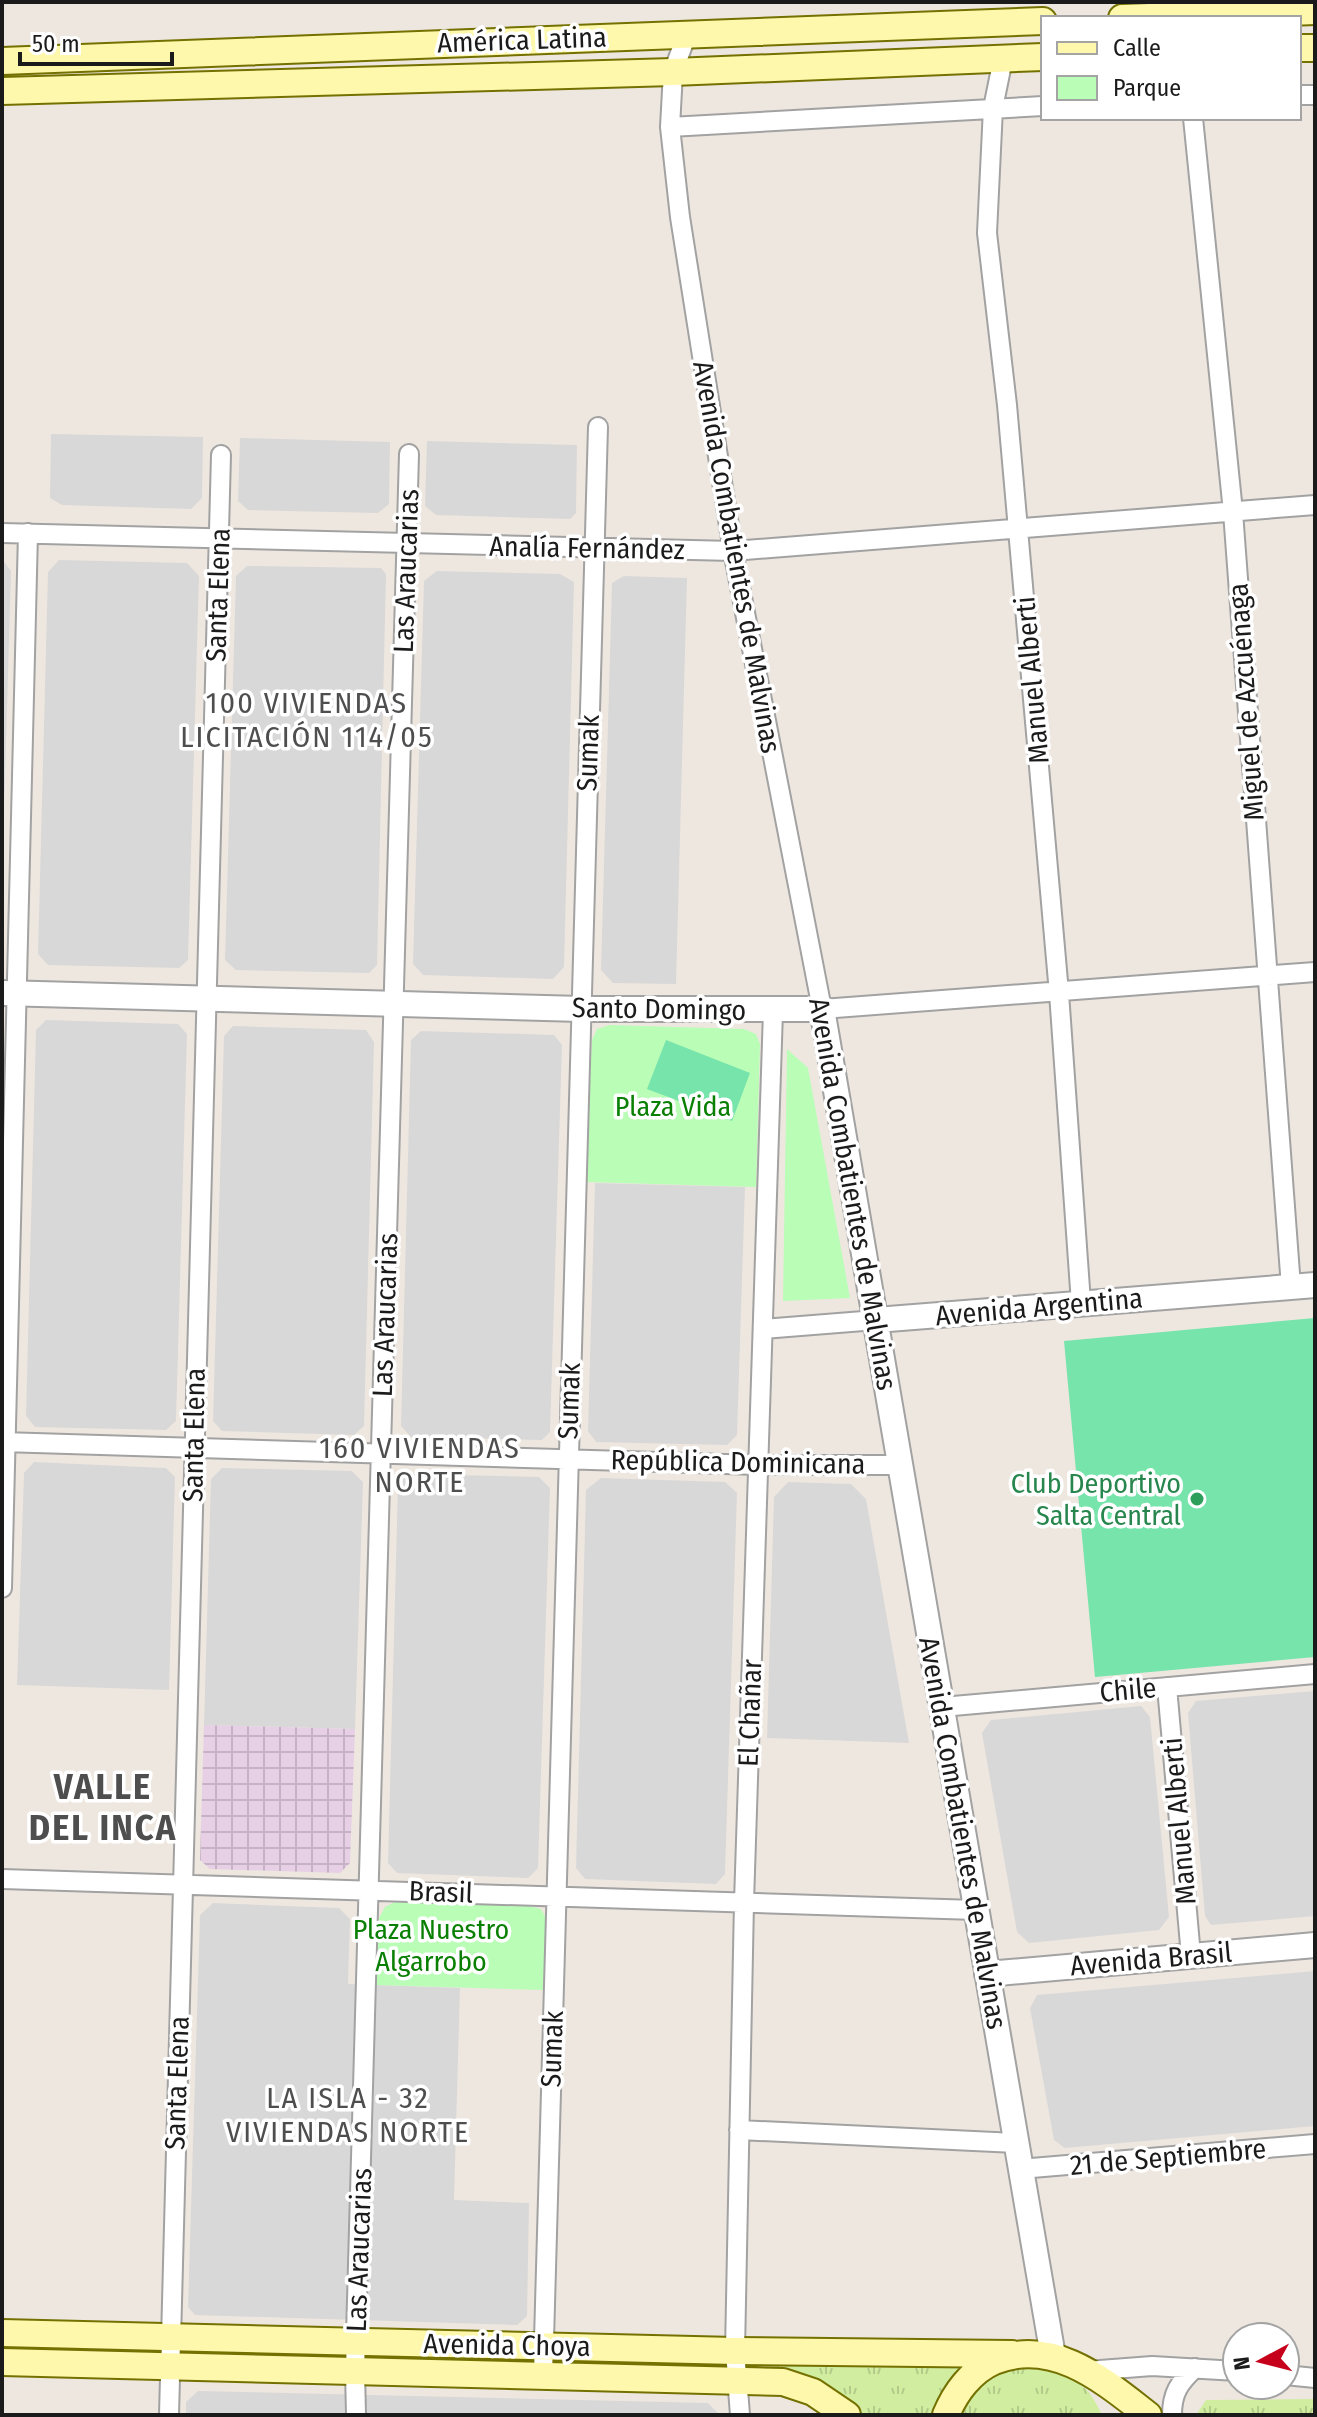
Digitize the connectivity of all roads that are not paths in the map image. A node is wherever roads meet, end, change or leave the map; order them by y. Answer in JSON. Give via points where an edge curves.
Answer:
{"nodes":[{"id":1,"x":1315,"y":11,"type":"edge"},
{"id":2,"x":1203,"y":16,"type":"edge"},
{"id":3,"x":1041,"y":21,"type":"edge"},
{"id":4,"x":687,"y":34,"type":"junction"},
{"id":5,"x":1041,"y":57,"type":"edge"},
{"id":6,"x":1003,"y":59,"type":"junction"},
{"id":7,"x":2,"y":61,"type":"edge"},
{"id":8,"x":673,"y":72,"type":"junction"},
{"id":9,"x":2,"y":91,"type":"edge"},
{"id":10,"x":1041,"y":106,"type":"edge"},
{"id":11,"x":993,"y":108,"type":"junction"},
{"id":12,"x":1193,"y":120,"type":"edge"},
{"id":13,"x":670,"y":127,"type":"junction"},
{"id":14,"x":598,"y":427,"type":"dead end"},
{"id":15,"x":409,"y":454,"type":"dead end"},
{"id":16,"x":221,"y":455,"type":"dead end"},
{"id":17,"x":1315,"y":505,"type":"edge"},
{"id":18,"x":1233,"y":512,"type":"junction"},
{"id":19,"x":1018,"y":529,"type":"junction"},
{"id":20,"x":2,"y":533,"type":"edge"},
{"id":21,"x":28,"y":533,"type":"junction"},
{"id":22,"x":219,"y":538,"type":"junction"},
{"id":23,"x":406,"y":543,"type":"junction"},
{"id":24,"x":594,"y":548,"type":"junction"},
{"id":25,"x":733,"y":551,"type":"junction"},
{"id":26,"x":1315,"y":972,"type":"edge"},
{"id":27,"x":1266,"y":976,"type":"junction"},
{"id":28,"x":10,"y":993,"type":"edge"},
{"id":29,"x":1059,"y":993,"type":"junction"},
{"id":30,"x":206,"y":998,"type":"junction"},
{"id":31,"x":394,"y":1003,"type":"junction"},
{"id":32,"x":581,"y":1009,"type":"junction"},
{"id":33,"x":822,"y":1009,"type":"junction"},
{"id":34,"x":773,"y":1011,"type":"junction"},
{"id":35,"x":1303,"y":1286,"type":"edge"},
{"id":36,"x":1081,"y":1303,"type":"junction"},
{"id":37,"x":876,"y":1320,"type":"junction"},
{"id":38,"x":763,"y":1329,"type":"junction"},
{"id":39,"x":4,"y":1442,"type":"edge"},
{"id":40,"x":193,"y":1448,"type":"junction"},
{"id":41,"x":381,"y":1453,"type":"junction"},
{"id":42,"x":567,"y":1459,"type":"junction"},
{"id":43,"x":758,"y":1465,"type":"junction"},
{"id":44,"x":899,"y":1465,"type":"junction"},
{"id":45,"x":2,"y":1588,"type":"edge"},
{"id":46,"x":1315,"y":1674,"type":"edge"},
{"id":47,"x":1167,"y":1687,"type":"junction"},
{"id":48,"x":942,"y":1707,"type":"junction"},
{"id":49,"x":2,"y":1879,"type":"edge"},
{"id":50,"x":184,"y":1885,"type":"junction"},
{"id":51,"x":369,"y":1889,"type":"junction"},
{"id":52,"x":556,"y":1896,"type":"junction"},
{"id":53,"x":744,"y":1902,"type":"junction"},
{"id":54,"x":976,"y":1910,"type":"junction"},
{"id":55,"x":1315,"y":1945,"type":"edge"},
{"id":56,"x":1191,"y":1956,"type":"junction"},
{"id":57,"x":987,"y":1974,"type":"junction"},
{"id":58,"x":739,"y":2130,"type":"junction"},
{"id":59,"x":1016,"y":2143,"type":"junction"},
{"id":60,"x":1315,"y":2144,"type":"edge"},
{"id":61,"x":1020,"y":2169,"type":"junction"},
{"id":62,"x":2,"y":2333,"type":"edge"},
{"id":63,"x":169,"y":2337,"type":"junction"},
{"id":64,"x":357,"y":2341,"type":"junction"},
{"id":65,"x":543,"y":2346,"type":"junction"},
{"id":66,"x":735,"y":2351,"type":"junction"},
{"id":67,"x":1012,"y":2354,"type":"junction"},
{"id":68,"x":1053,"y":2356,"type":"junction"},
{"id":69,"x":2,"y":2362,"type":"edge"},
{"id":70,"x":168,"y":2366,"type":"junction"},
{"id":71,"x":1195,"y":2368,"type":"junction"},
{"id":72,"x":1221,"y":2370,"type":"edge"},
{"id":73,"x":355,"y":2371,"type":"junction"},
{"id":74,"x":543,"y":2375,"type":"junction"},
{"id":75,"x":1095,"y":2378,"type":"junction"},
{"id":76,"x":737,"y":2380,"type":"junction"},
{"id":77,"x":169,"y":2415,"type":"edge"},
{"id":78,"x":356,"y":2415,"type":"edge"},
{"id":79,"x":740,"y":2415,"type":"edge"},
{"id":80,"x":847,"y":2415,"type":"edge"},
{"id":81,"x":946,"y":2415,"type":"edge"},
{"id":82,"x":1116,"y":2415,"type":"edge"},
{"id":83,"x":1148,"y":2415,"type":"edge"},
{"id":84,"x":1172,"y":2415,"type":"edge"}],
"edges":[{"from":1,"to":2,"type":"main road"},
{"from":3,"to":4,"type":"main road","name":"América Latina"},
{"from":4,"to":7,"type":"main road","name":"América Latina"},
{"from":4,"to":8,"type":"street","name":"Avenida Combatientes de Malvinas"},
{"from":5,"to":6,"type":"main road","name":"América Latina"},
{"from":6,"to":8,"type":"main road","name":"América Latina"},
{"from":6,"to":11,"type":"street","name":"Manuel Alberti"},
{"from":8,"to":9,"type":"main road","name":"América Latina"},
{"from":8,"to":13,"type":"street","name":"Avenida Combatientes de Malvinas"},
{"from":10,"to":11,"type":"street"},
{"from":11,"to":13,"type":"street"},
{"from":11,"to":19,"type":"street","name":"Manuel Alberti","via":[[987,233]]},
{"from":12,"to":18,"type":"street","name":"Miguel de Azcuénaga"},
{"from":13,"to":25,"type":"street","name":"Avenida Combatientes de Malvinas"},
{"from":14,"to":24,"type":"street","name":"Sumak"},
{"from":15,"to":23,"type":"street","name":"Las Araucarias"},
{"from":16,"to":22,"type":"street","name":"Santa Elena"},
{"from":17,"to":18,"type":"street","name":"Analía Fernández"},
{"from":18,"to":19,"type":"street","name":"Analía Fernández"},
{"from":18,"to":27,"type":"street","name":"Miguel de Azcuénaga"},
{"from":19,"to":25,"type":"street","name":"Analía Fernández"},
{"from":19,"to":29,"type":"street","name":"Manuel Alberti"},
{"from":20,"to":21,"type":"street","name":"Analía Fernández"},
{"from":21,"to":22,"type":"street","name":"Analía Fernández"},
{"from":21,"to":28,"type":"street"},
{"from":22,"to":23,"type":"street","name":"Analía Fernández"},
{"from":22,"to":30,"type":"street","name":"Santa Elena"},
{"from":23,"to":24,"type":"street","name":"Analía Fernández"},
{"from":23,"to":31,"type":"street","name":"Las Araucarias"},
{"from":24,"to":25,"type":"street","name":"Analía Fernández"},
{"from":24,"to":32,"type":"street","name":"Sumak"},
{"from":25,"to":33,"type":"street","name":"Avenida Combatientes de Malvinas"},
{"from":26,"to":27,"type":"street","name":"Santo Domingo"},
{"from":27,"to":29,"type":"street","name":"Santo Domingo"},
{"from":27,"to":35,"type":"street","name":"Miguel de Azcuénaga"},
{"from":28,"to":30,"type":"street","name":"Santo Domingo"},
{"from":28,"to":39,"type":"street"},
{"from":29,"to":33,"type":"street","name":"Santo Domingo"},
{"from":29,"to":36,"type":"street","name":"Manuel Alberti"},
{"from":30,"to":31,"type":"street","name":"Santo Domingo"},
{"from":30,"to":40,"type":"street","name":"Santa Elena"},
{"from":31,"to":32,"type":"street","name":"Santo Domingo"},
{"from":31,"to":41,"type":"street","name":"Las Araucarias"},
{"from":32,"to":34,"type":"street","name":"Santo Domingo"},
{"from":32,"to":42,"type":"street","name":"Sumak"},
{"from":33,"to":34,"type":"street","name":"Santo Domingo"},
{"from":33,"to":37,"type":"street","name":"Avenida Combatientes de Malvinas"},
{"from":34,"to":38,"type":"street","name":"El Chañar"},
{"from":35,"to":36,"type":"street","name":"Avenida Argentina"},
{"from":36,"to":37,"type":"street","name":"Avenida Argentina"},
{"from":37,"to":38,"type":"street","name":"Avenida Argentina"},
{"from":37,"to":44,"type":"street","name":"Avenida Combatientes de Malvinas"},
{"from":38,"to":43,"type":"street","name":"El Chañar"},
{"from":39,"to":40,"type":"street","name":"República Dominicana"},
{"from":39,"to":45,"type":"street"},
{"from":40,"to":41,"type":"street","name":"República Dominicana"},
{"from":40,"to":50,"type":"street","name":"Santa Elena"},
{"from":41,"to":42,"type":"street","name":"República Dominicana"},
{"from":41,"to":51,"type":"street","name":"Las Araucarias"},
{"from":42,"to":43,"type":"street","name":"República Dominicana"},
{"from":42,"to":52,"type":"street","name":"Sumak"},
{"from":43,"to":44,"type":"street","name":"República Dominicana"},
{"from":43,"to":53,"type":"street","name":"El Chañar"},
{"from":44,"to":48,"type":"street","name":"Avenida Combatientes de Malvinas"},
{"from":46,"to":47,"type":"street","name":"Chile"},
{"from":47,"to":48,"type":"street","name":"Chile"},
{"from":47,"to":56,"type":"street","name":"Manuel Alberti"},
{"from":48,"to":54,"type":"street","name":"Avenida Combatientes de Malvinas"},
{"from":49,"to":50,"type":"street","name":"Brasil"},
{"from":50,"to":51,"type":"street","name":"Brasil"},
{"from":50,"to":63,"type":"street","name":"Santa Elena"},
{"from":51,"to":52,"type":"street","name":"Brasil"},
{"from":51,"to":64,"type":"street","name":"Las Araucarias"},
{"from":52,"to":53,"type":"street","name":"Brasil"},
{"from":52,"to":65,"type":"street","name":"Sumak"},
{"from":53,"to":54,"type":"street","name":"Brasil"},
{"from":53,"to":58,"type":"street","name":"El Chañar"},
{"from":54,"to":57,"type":"street","name":"Avenida Combatientes de Malvinas"},
{"from":55,"to":56,"type":"street","name":"Avenida Brasil"},
{"from":56,"to":57,"type":"street","name":"Avenida Brasil"},
{"from":57,"to":59,"type":"street","name":"Avenida Combatientes de Malvinas"},
{"from":58,"to":59,"type":"street"},
{"from":58,"to":66,"type":"street","name":"El Chañar"},
{"from":59,"to":61,"type":"street","name":"Avenida Combatientes de Malvinas"},
{"from":60,"to":61,"type":"street","name":"21 de Septiembre"},
{"from":61,"to":68,"type":"street","name":"Avenida Combatientes de Malvinas"},
{"from":62,"to":63,"type":"main road","name":"Avenida Choya"},
{"from":63,"to":64,"type":"main road","name":"Avenida Choya"},
{"from":63,"to":70,"type":"street","name":"Santa Elena"},
{"from":64,"to":65,"type":"main road","name":"Avenida Choya"},
{"from":64,"to":73,"type":"street","name":"Las Araucarias"},
{"from":65,"to":66,"type":"main road","name":"Avenida Choya"},
{"from":65,"to":74,"type":"street","name":"Sumak"},
{"from":66,"to":67,"type":"main road","name":"Avenida Choya"},
{"from":66,"to":76,"type":"street","name":"El Chañar"},
{"from":67,"to":68,"type":"main road","name":"Avenida Choya"},
{"from":67,"to":81,"type":"main road","via":[[982,2366],[959,2390]]},
{"from":68,"to":75,"type":"main road"},
{"from":69,"to":70,"type":"main road","name":"Avenida Choya"},
{"from":70,"to":73,"type":"main road","name":"Avenida Choya"},
{"from":70,"to":77,"type":"street","name":"Santa Elena"},
{"from":71,"to":72,"type":"street"},
{"from":71,"to":75,"type":"street","via":[[1152,2366]]},
{"from":71,"to":84,"type":"street","via":[[1172,2398]]},
{"from":73,"to":74,"type":"main road","name":"Avenida Choya"},
{"from":73,"to":78,"type":"street","name":"Las Araucarias"},
{"from":74,"to":76,"type":"main road","name":"Avenida Choya"},
{"from":75,"to":82,"type":"main road"},
{"from":75,"to":83,"type":"main road"},
{"from":76,"to":79,"type":"street","name":"El Chañar"},
{"from":76,"to":80,"type":"main road","name":"Avenida Choya","via":[[798,2386]]}]}
